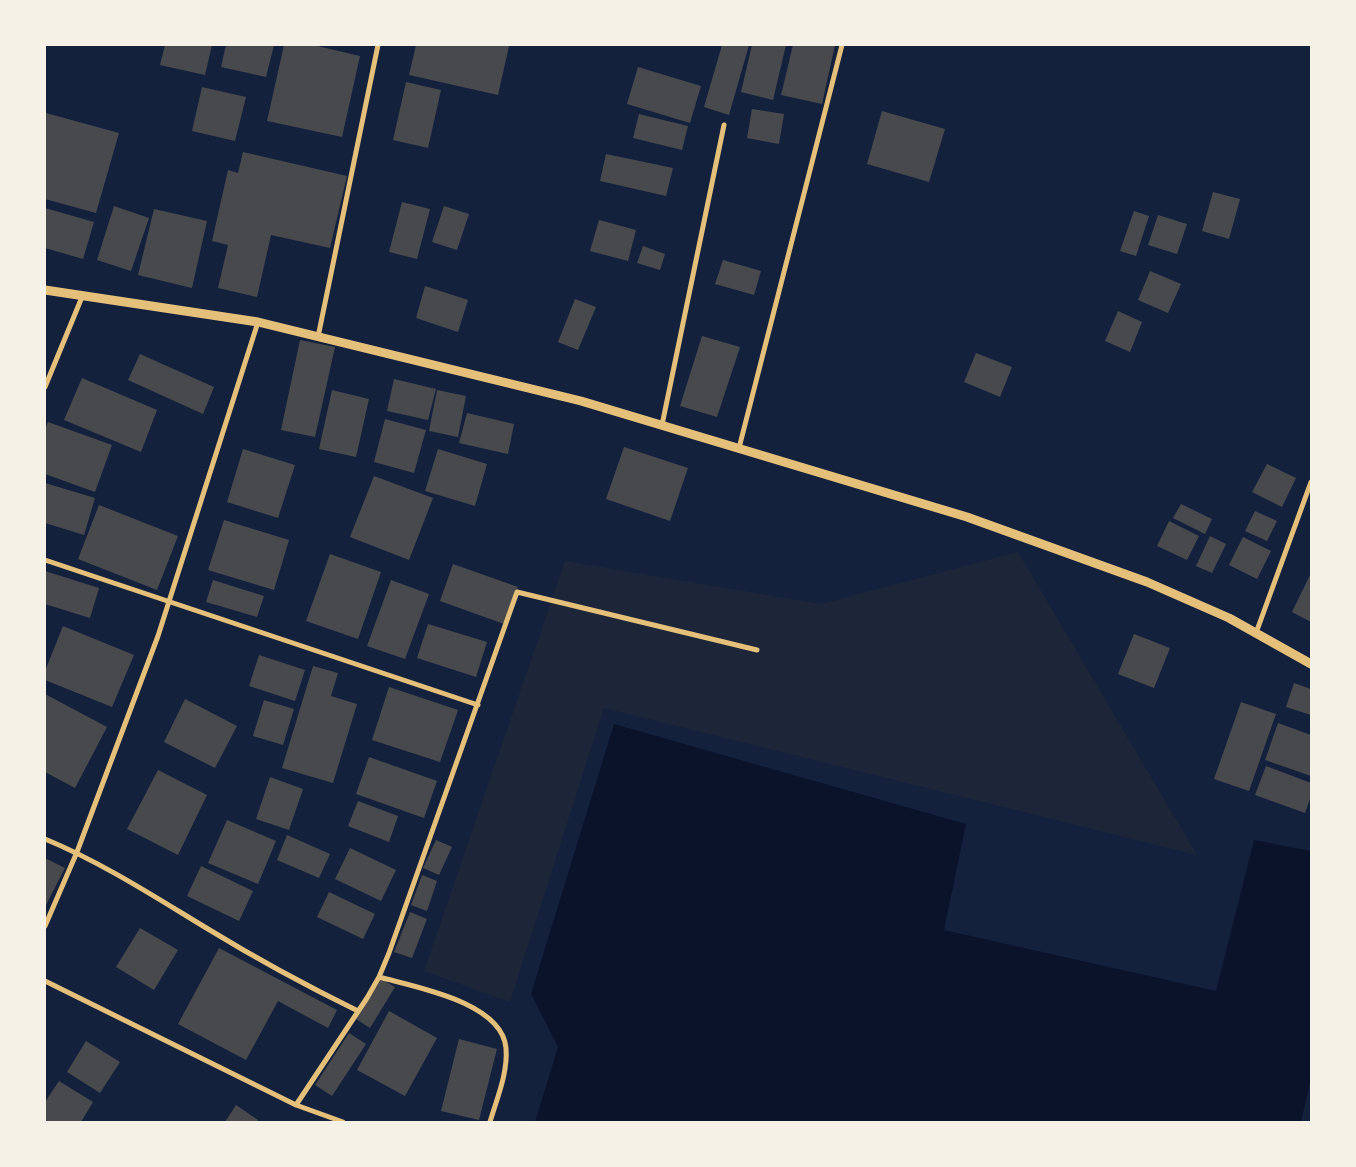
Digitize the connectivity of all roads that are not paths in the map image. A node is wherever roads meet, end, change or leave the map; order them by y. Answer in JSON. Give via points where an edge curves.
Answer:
{"nodes":[{"id":1,"x":378,"y":45,"type":"edge"},
{"id":2,"x":842,"y":45,"type":"edge"},
{"id":3,"x":724,"y":125,"type":"dead end"},
{"id":4,"x":45,"y":290,"type":"edge"},
{"id":5,"x":82,"y":297,"type":"junction"},
{"id":6,"x":258,"y":322,"type":"junction"},
{"id":7,"x":318,"y":337,"type":"junction"},
{"id":8,"x":45,"y":386,"type":"edge"},
{"id":9,"x":662,"y":425,"type":"junction"},
{"id":10,"x":739,"y":448,"type":"junction"},
{"id":11,"x":1311,"y":482,"type":"edge"},
{"id":12,"x":45,"y":560,"type":"edge"},
{"id":13,"x":170,"y":602,"type":"junction"},
{"id":14,"x":1256,"y":633,"type":"junction"},
{"id":15,"x":757,"y":650,"type":"dead end"},
{"id":16,"x":1311,"y":664,"type":"edge"},
{"id":17,"x":478,"y":705,"type":"junction"},
{"id":18,"x":45,"y":839,"type":"edge"},
{"id":19,"x":77,"y":852,"type":"junction"},
{"id":20,"x":45,"y":926,"type":"edge"},
{"id":21,"x":379,"y":977,"type":"junction"},
{"id":22,"x":45,"y":981,"type":"edge"},
{"id":23,"x":358,"y":1011,"type":"junction"},
{"id":24,"x":296,"y":1105,"type":"junction"},
{"id":25,"x":343,"y":1122,"type":"edge"},
{"id":26,"x":490,"y":1122,"type":"edge"}],
"edges":[{"from":1,"to":7,"type":"street"},
{"from":2,"to":10,"type":"street"},
{"from":3,"to":9,"type":"street"},
{"from":4,"to":5,"type":"street"},
{"from":5,"to":6,"type":"street"},
{"from":5,"to":8,"type":"street"},
{"from":6,"to":7,"type":"street"},
{"from":6,"to":13,"type":"street"},
{"from":7,"to":9,"type":"street","via":[[581,401]]},
{"from":9,"to":10,"type":"street"},
{"from":10,"to":14,"type":"street","via":[[967,517],[1147,582]]},
{"from":11,"to":14,"type":"street"},
{"from":12,"to":13,"type":"street"},
{"from":13,"to":17,"type":"street"},
{"from":13,"to":19,"type":"street"},
{"from":14,"to":16,"type":"street"},
{"from":15,"to":17,"type":"street","via":[[517,592]]},
{"from":17,"to":21,"type":"street"},
{"from":18,"to":19,"type":"street"},
{"from":19,"to":20,"type":"street"},
{"from":19,"to":23,"type":"street","via":[[257,959]]},
{"from":21,"to":23,"type":"street"},
{"from":21,"to":26,"type":"street","via":[[446,996],[474,1008],[494,1022],[506,1047],[504,1076]]},
{"from":22,"to":24,"type":"street"},
{"from":23,"to":24,"type":"street"},
{"from":24,"to":25,"type":"street"}]}
